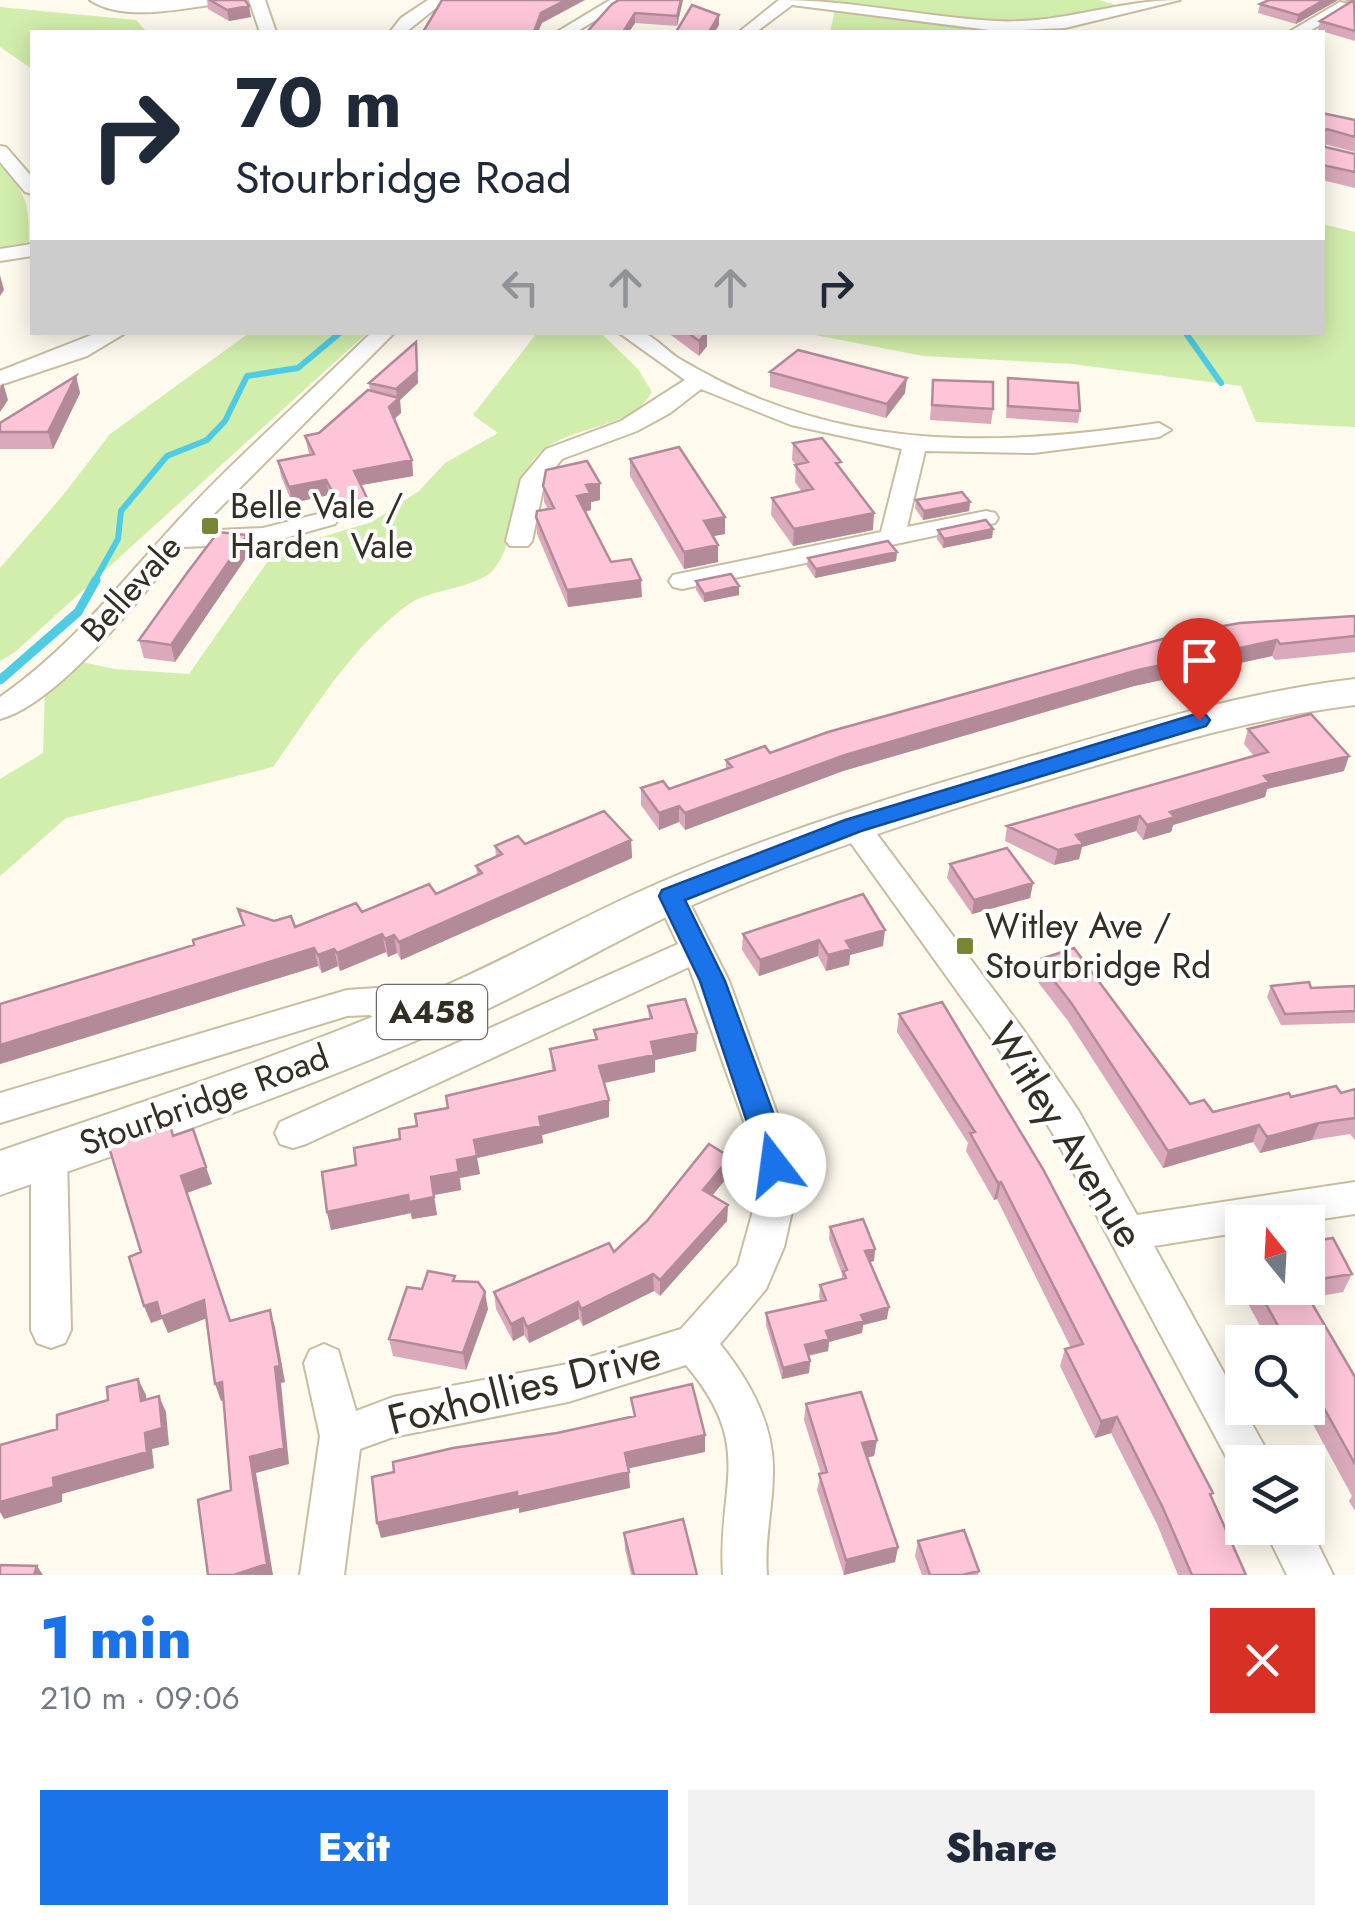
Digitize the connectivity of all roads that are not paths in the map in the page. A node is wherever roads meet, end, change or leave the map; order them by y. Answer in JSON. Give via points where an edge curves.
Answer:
{"nodes":[{"id":1,"x":98,"y":0,"type":"edge"},
{"id":2,"x":210,"y":0,"type":"edge"},
{"id":3,"x":257,"y":0,"type":"edge"},
{"id":4,"x":438,"y":0,"type":"edge"},
{"id":5,"x":621,"y":0,"type":"edge"},
{"id":6,"x":788,"y":0,"type":"edge"},
{"id":7,"x":1116,"y":0,"type":"edge"},
{"id":8,"x":1172,"y":0,"type":"edge"},
{"id":9,"x":1316,"y":0,"type":"edge"},
{"id":10,"x":1350,"y":6,"type":"edge"},
{"id":11,"x":1136,"y":8,"type":"junction"},
{"id":12,"x":267,"y":30,"type":"edge"},
{"id":13,"x":400,"y":30,"type":"edge"},
{"id":14,"x":568,"y":30,"type":"edge"},
{"id":15,"x":750,"y":30,"type":"edge"},
{"id":16,"x":1301,"y":30,"type":"edge"},
{"id":17,"x":0,"y":151,"type":"edge"},
{"id":18,"x":30,"y":186,"type":"edge"},
{"id":19,"x":30,"y":250,"type":"edge"},
{"id":20,"x":0,"y":255,"type":"edge"},
{"id":21,"x":60,"y":335,"type":"edge"},
{"id":22,"x":111,"y":335,"type":"edge"},
{"id":23,"x":382,"y":335,"type":"edge"},
{"id":24,"x":632,"y":335,"type":"edge"},
{"id":25,"x":80,"y":352,"type":"junction"},
{"id":26,"x":0,"y":378,"type":"edge"},
{"id":27,"x":697,"y":381,"type":"junction"},
{"id":28,"x":1159,"y":430,"type":"dead end"},
{"id":29,"x":915,"y":442,"type":"junction"},
{"id":30,"x":326,"y":518,"type":"dead end"},
{"id":31,"x":986,"y":518,"type":"edge"},
{"id":32,"x":892,"y":538,"type":"junction"},
{"id":33,"x":174,"y":540,"type":"junction"},
{"id":34,"x":519,"y":540,"type":"dead end"},
{"id":35,"x":682,"y":581,"type":"dead end"},
{"id":36,"x":1355,"y":692,"type":"edge"},
{"id":37,"x":0,"y":710,"type":"edge"},
{"id":38,"x":853,"y":826,"type":"junction"},
{"id":39,"x":671,"y":896,"type":"junction"},
{"id":40,"x":698,"y":949,"type":"junction"},
{"id":41,"x":406,"y":1023,"type":"junction"},
{"id":42,"x":0,"y":1108,"type":"edge"},
{"id":43,"x":293,"y":1133,"type":"dead end"},
{"id":44,"x":49,"y":1157,"type":"junction"},
{"id":45,"x":0,"y":1173,"type":"edge"},
{"id":46,"x":1355,"y":1198,"type":"edge"},
{"id":47,"x":1128,"y":1233,"type":"junction"},
{"id":48,"x":52,"y":1330,"type":"dead end"},
{"id":49,"x":694,"y":1344,"type":"junction"},
{"id":50,"x":324,"y":1363,"type":"dead end"},
{"id":51,"x":341,"y":1436,"type":"junction"},
{"id":52,"x":1243,"y":1445,"type":"edge"},
{"id":53,"x":1295,"y":1545,"type":"edge"},
{"id":54,"x":322,"y":1575,"type":"edge"},
{"id":55,"x":745,"y":1575,"type":"edge"},
{"id":56,"x":1310,"y":1575,"type":"edge"}],
"edges":[{"from":1,"to":2,"type":"street","via":[[169,7]]},
{"from":3,"to":12,"type":"street"},
{"from":4,"to":13,"type":"street"},
{"from":5,"to":14,"type":"street"},
{"from":6,"to":11,"type":"street","via":[[996,26]]},
{"from":6,"to":15,"type":"street"},
{"from":7,"to":11,"type":"street"},
{"from":8,"to":11,"type":"street"},
{"from":9,"to":10,"type":"street"},
{"from":10,"to":16,"type":"street"},
{"from":17,"to":18,"type":"street"},
{"from":19,"to":20,"type":"street"},
{"from":21,"to":25,"type":"street"},
{"from":22,"to":25,"type":"street"},
{"from":23,"to":33,"type":"street","name":"Bellevale"},
{"from":24,"to":27,"type":"street"},
{"from":25,"to":26,"type":"street"},
{"from":27,"to":29,"type":"street","via":[[810,422]]},
{"from":27,"to":34,"type":"street","via":[[629,426],[554,454],[533,479]]},
{"from":28,"to":29,"type":"street","via":[[1044,446]]},
{"from":29,"to":32,"type":"street"},
{"from":30,"to":33,"type":"street","via":[[264,536]]},
{"from":31,"to":32,"type":"street"},
{"from":32,"to":35,"type":"street"},
{"from":33,"to":37,"type":"street","name":"Bellevale","via":[[124,602],[46,678]]},
{"from":36,"to":38,"type":"highway","name":"Stourbridge Road","number":"A458","via":[[1199,720]]},
{"from":38,"to":39,"type":"highway","name":"Stourbridge Road","number":"A458"},
{"from":38,"to":47,"type":"street","name":"Witley Avenue","via":[[1010,1038]]},
{"from":39,"to":40,"type":"street","name":"Foxhollies Drive"},
{"from":39,"to":41,"type":"highway","name":"Stourbridge Road","number":"A458"},
{"from":40,"to":43,"type":"street","name":"Stourbridge Road"},
{"from":40,"to":49,"type":"street","name":"Foxhollies Drive","via":[[769,1140],[778,1190],[752,1277]]},
{"from":41,"to":42,"type":"street","name":"Stourbridge Road","via":[[377,1002],[347,1003]]},
{"from":41,"to":44,"type":"highway","name":"Stourbridge Road","number":"A458"},
{"from":44,"to":45,"type":"highway","name":"Stourbridge Road","number":"A458"},
{"from":44,"to":48,"type":"street"},
{"from":46,"to":47,"type":"street"},
{"from":47,"to":52,"type":"street","name":"Witley Avenue"},
{"from":49,"to":51,"type":"street","name":"Foxhollies Drive","via":[[568,1383],[393,1417]]},
{"from":49,"to":55,"type":"street","via":[[720,1371],[752,1458]]},
{"from":50,"to":51,"type":"street","name":"Foxhollies Drive"},
{"from":51,"to":54,"type":"street","name":"Foxhollies Drive"},
{"from":53,"to":56,"type":"street"}]}
